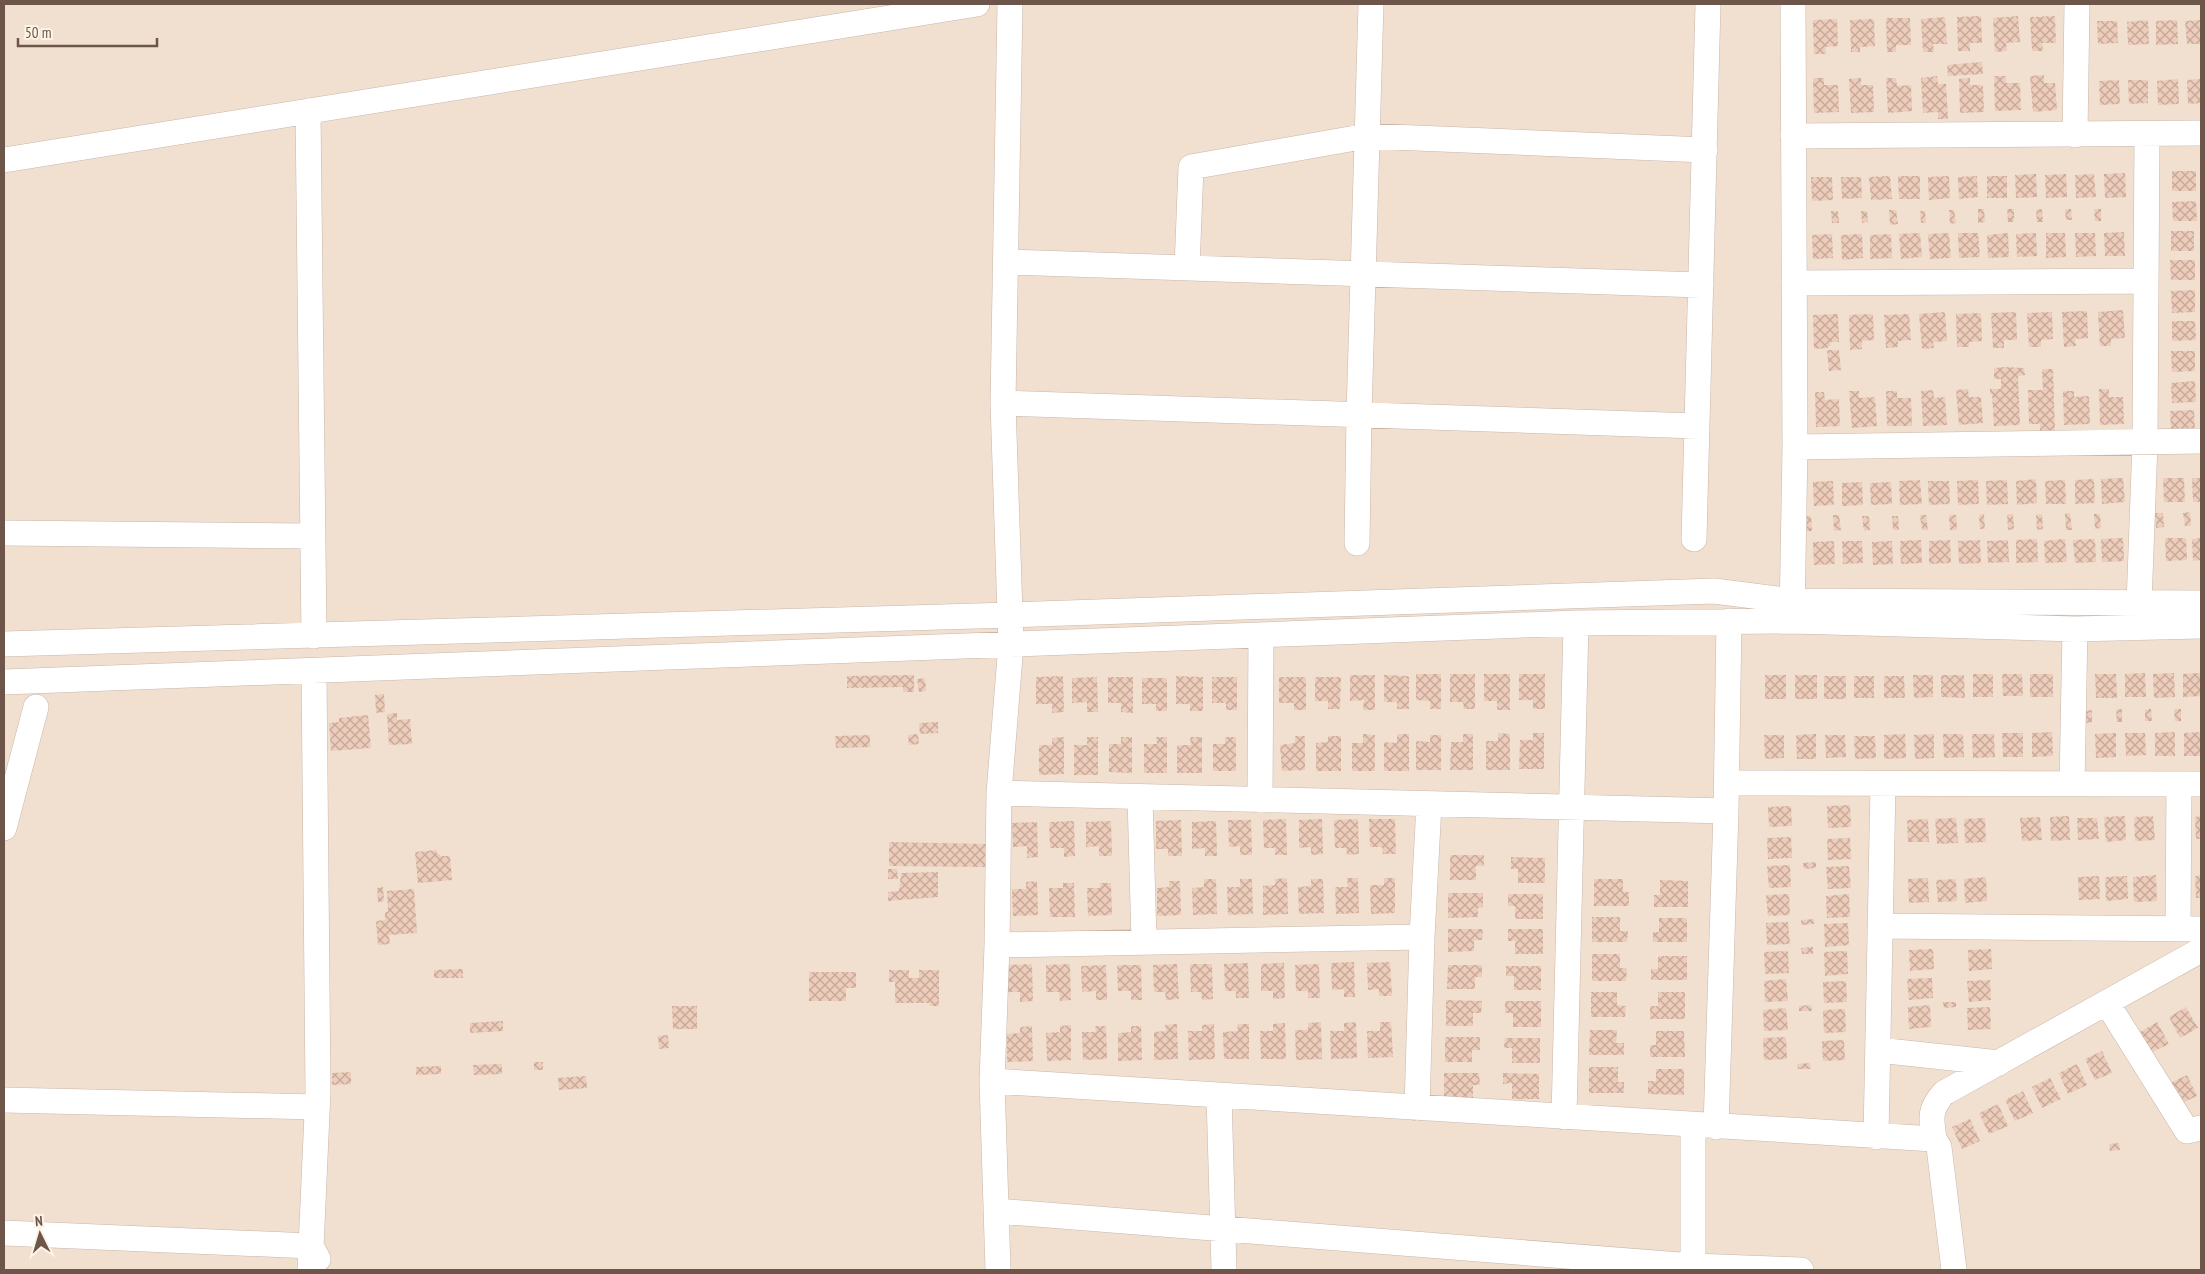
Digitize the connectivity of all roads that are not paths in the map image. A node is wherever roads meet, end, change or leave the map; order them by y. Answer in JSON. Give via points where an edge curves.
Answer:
{"nodes":[{"id":1,"x":977,"y":4,"type":"edge"},
{"id":2,"x":1010,"y":4,"type":"edge"},
{"id":3,"x":1371,"y":4,"type":"edge"},
{"id":4,"x":1708,"y":4,"type":"edge"},
{"id":5,"x":1793,"y":4,"type":"edge"},
{"id":6,"x":2077,"y":4,"type":"edge"},
{"id":7,"x":308,"y":111,"type":"junction"},
{"id":8,"x":2201,"y":133,"type":"edge"},
{"id":9,"x":2147,"y":134,"type":"junction"},
{"id":10,"x":2075,"y":135,"type":"junction"},
{"id":11,"x":1367,"y":136,"type":"junction"},
{"id":12,"x":1793,"y":136,"type":"junction"},
{"id":13,"x":1704,"y":150,"type":"junction"},
{"id":14,"x":4,"y":160,"type":"edge"},
{"id":15,"x":1006,"y":262,"type":"junction"},
{"id":16,"x":1187,"y":268,"type":"junction"},
{"id":17,"x":1363,"y":274,"type":"junction"},
{"id":18,"x":2146,"y":281,"type":"junction"},
{"id":19,"x":1794,"y":283,"type":"junction"},
{"id":20,"x":1701,"y":285,"type":"junction"},
{"id":21,"x":1004,"y":403,"type":"junction"},
{"id":22,"x":1358,"y":415,"type":"junction"},
{"id":23,"x":1697,"y":426,"type":"junction"},
{"id":24,"x":2201,"y":441,"type":"edge"},
{"id":25,"x":2145,"y":443,"type":"junction"},
{"id":26,"x":1795,"y":448,"type":"junction"},
{"id":27,"x":4,"y":533,"type":"edge"},
{"id":28,"x":312,"y":536,"type":"junction"},
{"id":29,"x":1694,"y":539,"type":"dead end"},
{"id":30,"x":1357,"y":543,"type":"dead end"},
{"id":31,"x":2201,"y":603,"type":"edge"},
{"id":32,"x":2139,"y":604,"type":"junction"},
{"id":33,"x":1792,"y":611,"type":"junction"},
{"id":34,"x":1010,"y":615,"type":"junction"},
{"id":35,"x":1729,"y":621,"type":"junction"},
{"id":36,"x":1576,"y":623,"type":"junction"},
{"id":37,"x":2201,"y":626,"type":"edge"},
{"id":38,"x":2075,"y":629,"type":"junction"},
{"id":39,"x":1261,"y":634,"type":"junction"},
{"id":40,"x":314,"y":636,"type":"junction"},
{"id":41,"x":4,"y":644,"type":"edge"},
{"id":42,"x":1011,"y":644,"type":"junction"},
{"id":43,"x":314,"y":672,"type":"junction"},
{"id":44,"x":4,"y":682,"type":"edge"},
{"id":45,"x":36,"y":707,"type":"dead end"},
{"id":46,"x":1727,"y":783,"type":"junction"},
{"id":47,"x":1883,"y":784,"type":"junction"},
{"id":48,"x":2072,"y":784,"type":"junction"},
{"id":49,"x":2190,"y":784,"type":"edge"},
{"id":50,"x":999,"y":793,"type":"junction"},
{"id":51,"x":1140,"y":797,"type":"junction"},
{"id":52,"x":1260,"y":800,"type":"junction"},
{"id":53,"x":1429,"y":804,"type":"junction"},
{"id":54,"x":1572,"y":807,"type":"junction"},
{"id":55,"x":1726,"y":811,"type":"junction"},
{"id":56,"x":4,"y":828,"type":"edge"},
{"id":57,"x":1882,"y":926,"type":"junction"},
{"id":58,"x":2190,"y":929,"type":"edge"},
{"id":59,"x":1422,"y":937,"type":"junction"},
{"id":60,"x":1144,"y":942,"type":"junction"},
{"id":61,"x":998,"y":945,"type":"junction"},
{"id":62,"x":2201,"y":950,"type":"edge"},
{"id":63,"x":2107,"y":1003,"type":"junction"},
{"id":64,"x":1878,"y":1050,"type":"junction"},
{"id":65,"x":1999,"y":1063,"type":"junction"},
{"id":66,"x":992,"y":1081,"type":"junction"},
{"id":67,"x":1219,"y":1096,"type":"junction"},
{"id":68,"x":4,"y":1100,"type":"edge"},
{"id":69,"x":318,"y":1107,"type":"junction"},
{"id":70,"x":1417,"y":1108,"type":"junction"},
{"id":71,"x":1564,"y":1117,"type":"junction"},
{"id":72,"x":1705,"y":1126,"type":"junction"},
{"id":73,"x":2201,"y":1128,"type":"edge"},
{"id":74,"x":1876,"y":1137,"type":"junction"},
{"id":75,"x":1934,"y":1139,"type":"junction"},
{"id":76,"x":996,"y":1210,"type":"junction"},
{"id":77,"x":1222,"y":1228,"type":"junction"},
{"id":78,"x":4,"y":1233,"type":"edge"},
{"id":79,"x":311,"y":1246,"type":"junction"},
{"id":80,"x":1694,"y":1268,"type":"edge"},
{"id":81,"x":310,"y":1270,"type":"edge"},
{"id":82,"x":324,"y":1270,"type":"edge"},
{"id":83,"x":998,"y":1270,"type":"edge"},
{"id":84,"x":1224,"y":1270,"type":"edge"},
{"id":85,"x":1801,"y":1270,"type":"edge"},
{"id":86,"x":1954,"y":1270,"type":"edge"}],
"edges":[{"from":1,"to":7,"type":"street"},
{"from":2,"to":15,"type":"street"},
{"from":3,"to":11,"type":"street"},
{"from":4,"to":13,"type":"street"},
{"from":5,"to":12,"type":"street"},
{"from":6,"to":10,"type":"street"},
{"from":7,"to":14,"type":"street"},
{"from":7,"to":28,"type":"street"},
{"from":8,"to":9,"type":"street"},
{"from":9,"to":10,"type":"street"},
{"from":9,"to":18,"type":"street"},
{"from":10,"to":12,"type":"street"},
{"from":11,"to":13,"type":"street"},
{"from":11,"to":16,"type":"street","via":[[1191,167]]},
{"from":11,"to":17,"type":"street"},
{"from":12,"to":19,"type":"street"},
{"from":13,"to":20,"type":"street"},
{"from":15,"to":16,"type":"street"},
{"from":15,"to":21,"type":"street"},
{"from":16,"to":17,"type":"street"},
{"from":17,"to":20,"type":"street"},
{"from":17,"to":22,"type":"street"},
{"from":18,"to":19,"type":"street"},
{"from":18,"to":25,"type":"street"},
{"from":19,"to":26,"type":"street"},
{"from":20,"to":23,"type":"street"},
{"from":21,"to":22,"type":"street"},
{"from":21,"to":34,"type":"street"},
{"from":22,"to":23,"type":"street"},
{"from":22,"to":30,"type":"street"},
{"from":23,"to":29,"type":"street"},
{"from":24,"to":25,"type":"street"},
{"from":25,"to":26,"type":"street"},
{"from":25,"to":32,"type":"street"},
{"from":26,"to":33,"type":"street"},
{"from":27,"to":28,"type":"street"},
{"from":28,"to":40,"type":"street"},
{"from":31,"to":32,"type":"street"},
{"from":32,"to":33,"type":"street"},
{"from":33,"to":34,"type":"street","via":[[1714,592]]},
{"from":33,"to":35,"type":"street"},
{"from":33,"to":38,"type":"street"},
{"from":34,"to":40,"type":"street"},
{"from":34,"to":42,"type":"street"},
{"from":35,"to":36,"type":"street"},
{"from":35,"to":46,"type":"street"},
{"from":36,"to":39,"type":"street"},
{"from":36,"to":54,"type":"street"},
{"from":37,"to":38,"type":"street"},
{"from":38,"to":48,"type":"street"},
{"from":39,"to":42,"type":"street"},
{"from":39,"to":52,"type":"street"},
{"from":40,"to":41,"type":"street"},
{"from":42,"to":43,"type":"street"},
{"from":42,"to":50,"type":"street"},
{"from":43,"to":44,"type":"street"},
{"from":43,"to":69,"type":"street"},
{"from":45,"to":56,"type":"street"},
{"from":46,"to":47,"type":"street"},
{"from":46,"to":55,"type":"street"},
{"from":47,"to":48,"type":"street"},
{"from":47,"to":57,"type":"street"},
{"from":48,"to":49,"type":"street"},
{"from":49,"to":58,"type":"street"},
{"from":50,"to":51,"type":"street"},
{"from":50,"to":61,"type":"street"},
{"from":51,"to":52,"type":"street"},
{"from":51,"to":60,"type":"street"},
{"from":52,"to":53,"type":"street"},
{"from":53,"to":54,"type":"street"},
{"from":53,"to":59,"type":"street"},
{"from":54,"to":55,"type":"street"},
{"from":54,"to":71,"type":"street"},
{"from":55,"to":72,"type":"street"},
{"from":57,"to":58,"type":"street"},
{"from":57,"to":64,"type":"street"},
{"from":59,"to":60,"type":"street"},
{"from":59,"to":70,"type":"street"},
{"from":60,"to":61,"type":"street"},
{"from":61,"to":66,"type":"street"},
{"from":62,"to":63,"type":"street"},
{"from":63,"to":65,"type":"street"},
{"from":63,"to":73,"type":"street","via":[[2188,1131]]},
{"from":64,"to":65,"type":"street"},
{"from":64,"to":74,"type":"street"},
{"from":65,"to":75,"type":"street","via":[[1944,1093],[1935,1102],[1931,1117]]},
{"from":66,"to":67,"type":"street"},
{"from":66,"to":76,"type":"street"},
{"from":67,"to":70,"type":"street"},
{"from":67,"to":77,"type":"street"},
{"from":68,"to":69,"type":"street"},
{"from":69,"to":79,"type":"street"},
{"from":70,"to":71,"type":"street"},
{"from":71,"to":72,"type":"street"},
{"from":72,"to":74,"type":"street"},
{"from":72,"to":80,"type":"street"},
{"from":74,"to":75,"type":"street"},
{"from":75,"to":86,"type":"street","via":[[1939,1147]]},
{"from":76,"to":77,"type":"street"},
{"from":76,"to":83,"type":"street"},
{"from":77,"to":80,"type":"street"},
{"from":77,"to":84,"type":"street"},
{"from":78,"to":79,"type":"street"},
{"from":79,"to":81,"type":"street"},
{"from":79,"to":82,"type":"street"},
{"from":80,"to":85,"type":"street"}]}
